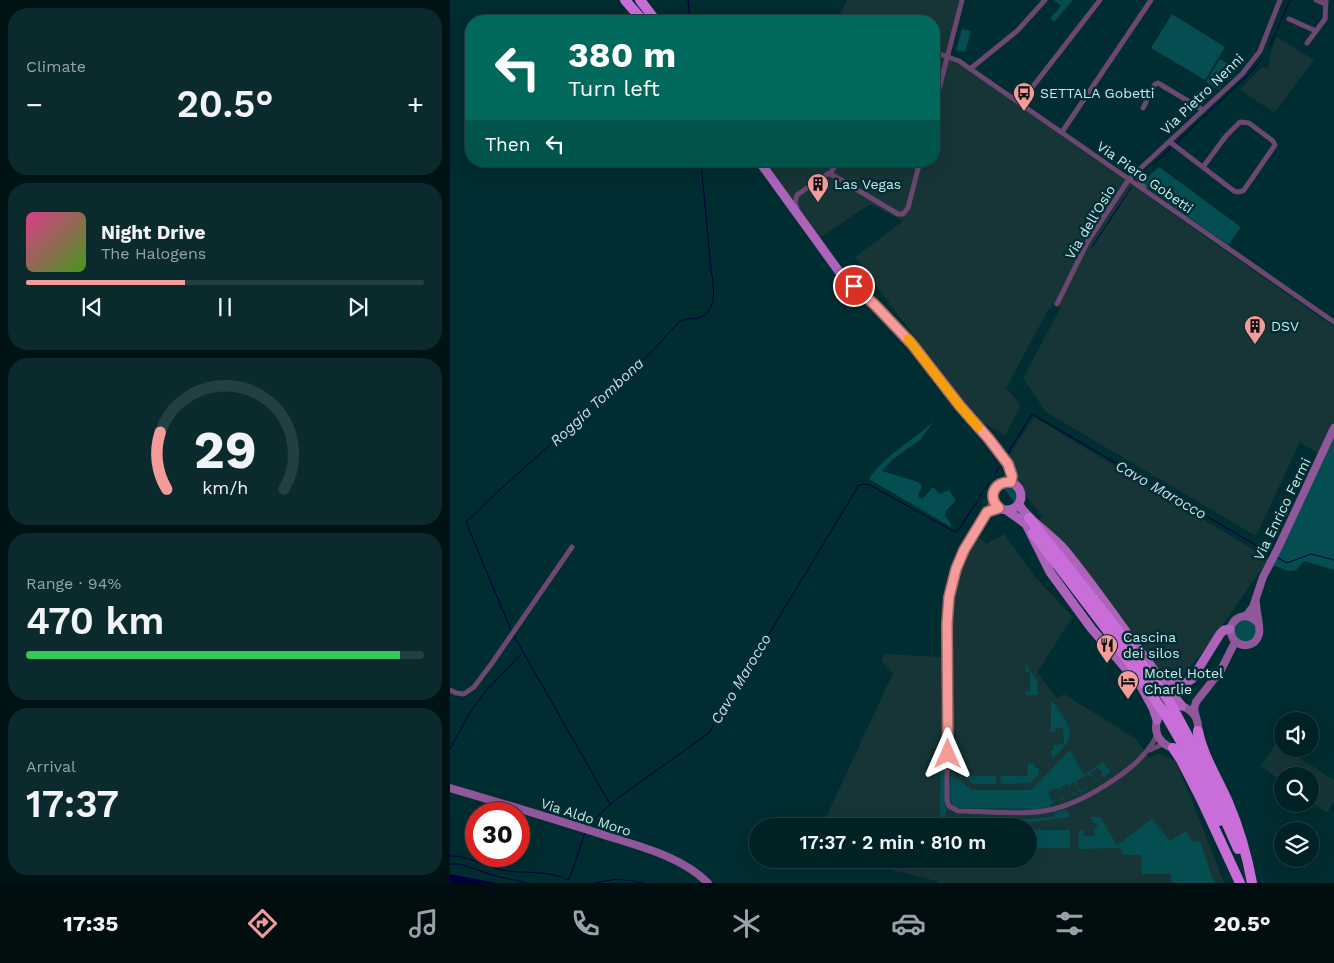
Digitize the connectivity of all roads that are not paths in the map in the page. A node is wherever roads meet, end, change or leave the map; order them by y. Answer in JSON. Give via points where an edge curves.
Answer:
{"nodes":[{"id":1,"x":624,"y":0,"type":"edge"},
{"id":2,"x":632,"y":0,"type":"edge"},
{"id":3,"x":640,"y":0,"type":"edge"},
{"id":4,"x":644,"y":0,"type":"edge"},
{"id":5,"x":962,"y":0,"type":"edge"},
{"id":6,"x":1045,"y":0,"type":"edge"},
{"id":7,"x":1100,"y":0,"type":"edge"},
{"id":8,"x":1151,"y":0,"type":"edge"},
{"id":9,"x":1280,"y":0,"type":"edge"},
{"id":10,"x":1316,"y":0,"type":"edge"},
{"id":11,"x":1325,"y":2,"type":"edge"},
{"id":12,"x":638,"y":15,"type":"edge"},
{"id":13,"x":643,"y":15,"type":"edge"},
{"id":14,"x":652,"y":15,"type":"edge"},
{"id":15,"x":653,"y":15,"type":"edge"},
{"id":16,"x":1289,"y":20,"type":"dead end"},
{"id":17,"x":1316,"y":31,"type":"junction"},
{"id":18,"x":1307,"y":43,"type":"dead end"},
{"id":19,"x":940,"y":54,"type":"edge"},
{"id":20,"x":947,"y":57,"type":"junction"},
{"id":21,"x":970,"y":69,"type":"junction"},
{"id":22,"x":940,"y":84,"type":"edge"},
{"id":23,"x":1020,"y":103,"type":"junction"},
{"id":24,"x":1143,"y":108,"type":"dead end"},
{"id":25,"x":1203,"y":110,"type":"junction"},
{"id":26,"x":1062,"y":132,"type":"junction"},
{"id":27,"x":1170,"y":142,"type":"junction"},
{"id":28,"x":764,"y":167,"type":"edge"},
{"id":29,"x":834,"y":167,"type":"edge"},
{"id":30,"x":918,"y":167,"type":"edge"},
{"id":31,"x":1203,"y":168,"type":"junction"},
{"id":32,"x":1140,"y":169,"type":"junction"},
{"id":33,"x":766,"y":170,"type":"junction"},
{"id":34,"x":831,"y":174,"type":"junction"},
{"id":35,"x":1129,"y":179,"type":"junction"},
{"id":36,"x":1147,"y":192,"type":"junction"},
{"id":37,"x":797,"y":196,"type":"junction"},
{"id":38,"x":806,"y":226,"type":"junction"},
{"id":39,"x":1057,"y":304,"type":"dead end"},
{"id":40,"x":1332,"y":321,"type":"edge"},
{"id":41,"x":1334,"y":428,"type":"edge"},
{"id":42,"x":1011,"y":482,"type":"junction"},
{"id":43,"x":993,"y":498,"type":"junction"},
{"id":44,"x":1019,"y":505,"type":"junction"},
{"id":45,"x":1004,"y":510,"type":"junction"},
{"id":46,"x":987,"y":512,"type":"junction"},
{"id":47,"x":1028,"y":521,"type":"junction"},
{"id":48,"x":572,"y":547,"type":"dead end"},
{"id":49,"x":1256,"y":601,"type":"junction"},
{"id":50,"x":1246,"y":616,"type":"junction"},
{"id":51,"x":1258,"y":623,"type":"junction"},
{"id":52,"x":1230,"y":629,"type":"junction"},
{"id":53,"x":1235,"y":642,"type":"junction"},
{"id":54,"x":1155,"y":672,"type":"junction"},
{"id":55,"x":450,"y":690,"type":"edge"},
{"id":56,"x":1198,"y":699,"type":"junction"},
{"id":57,"x":1170,"y":710,"type":"junction"},
{"id":58,"x":1196,"y":717,"type":"junction"},
{"id":59,"x":1198,"y":731,"type":"junction"},
{"id":60,"x":1157,"y":735,"type":"junction"},
{"id":61,"x":1163,"y":744,"type":"junction"},
{"id":62,"x":1185,"y":746,"type":"junction"},
{"id":63,"x":1147,"y":752,"type":"junction"},
{"id":64,"x":450,"y":788,"type":"edge"},
{"id":65,"x":708,"y":883,"type":"edge"},
{"id":66,"x":1241,"y":883,"type":"edge"},
{"id":67,"x":1251,"y":883,"type":"edge"}],
"edges":[{"from":1,"to":12,"type":"highway"},
{"from":2,"to":13,"type":"highway"},
{"from":3,"to":14,"type":"highway"},
{"from":4,"to":15,"type":"highway"},
{"from":5,"to":20,"type":"street"},
{"from":6,"to":21,"type":"street","via":[[1017,31]]},
{"from":7,"to":23,"type":"street"},
{"from":8,"to":26,"type":"street"},
{"from":9,"to":25,"type":"street","name":"Via Pietro Nenni","via":[[1260,51],[1242,74]]},
{"from":10,"to":11,"type":"street"},
{"from":11,"to":17,"type":"street","via":[[1325,18]]},
{"from":16,"to":17,"type":"street"},
{"from":17,"to":18,"type":"street"},
{"from":19,"to":20,"type":"street","name":"Via Piero Gobetti"},
{"from":20,"to":21,"type":"street","name":"Via Piero Gobetti"},
{"from":20,"to":22,"type":"street"},
{"from":21,"to":23,"type":"street","name":"Via Piero Gobetti"},
{"from":23,"to":26,"type":"street","name":"Via Piero Gobetti"},
{"from":24,"to":25,"type":"street","via":[[1158,83]]},
{"from":25,"to":27,"type":"street","name":"Via Pietro Nenni"},
{"from":26,"to":35,"type":"street","name":"Via Piero Gobetti"},
{"from":27,"to":31,"type":"street"},
{"from":27,"to":32,"type":"street","name":"Via Pietro Nenni"},
{"from":28,"to":33,"type":"main road"},
{"from":29,"to":34,"type":"street"},
{"from":30,"to":34,"type":"street","via":[[908,208],[903,214]]},
{"from":31,"to":31,"type":"street","via":[[1240,122],[1249,123],[1275,145],[1243,191],[1238,192]]},
{"from":32,"to":35,"type":"street","name":"Via Pietro Nenni"},
{"from":32,"to":36,"type":"street","via":[[1140,182]]},
{"from":33,"to":37,"type":"street","via":[[787,194]]},
{"from":33,"to":38,"type":"main road"},
{"from":34,"to":37,"type":"street"},
{"from":35,"to":36,"type":"street","name":"Via Piero Gobetti"},
{"from":35,"to":39,"type":"street","name":"Via dell'Osio","via":[[1088,241]]},
{"from":36,"to":40,"type":"street","name":"Via Piero Gobetti"},
{"from":37,"to":38,"type":"street","via":[[794,203]]},
{"from":38,"to":42,"type":"main road","via":[[843,277],[912,344],[989,439],[1008,464]]},
{"from":41,"to":49,"type":"main road","name":"Via Enrico Fermi","via":[[1263,577]]},
{"from":42,"to":43,"type":"main road","via":[[997,486]]},
{"from":42,"to":44,"type":"main road","via":[[1021,492]]},
{"from":43,"to":45,"type":"main road","via":[[995,504]]},
{"from":43,"to":46,"type":"street"},
{"from":44,"to":45,"type":"main road"},
{"from":44,"to":47,"type":"main road"},
{"from":45,"to":46,"type":"street"},
{"from":45,"to":47,"type":"main road"},
{"from":46,"to":63,"type":"street","via":[[964,550],[949,597],[949,806],[958,811],[1036,812],[1053,809],[1081,800],[1102,788]]},
{"from":47,"to":54,"type":"main road","via":[[1040,525],[1064,549]]},
{"from":47,"to":57,"type":"highway","via":[[1110,620]]},
{"from":47,"to":57,"type":"main road","via":[[1050,572],[1091,628],[1141,686],[1153,708]]},
{"from":48,"to":55,"type":"street","via":[[474,687],[464,694]]},
{"from":49,"to":50,"type":"main road","name":"Via Enrico Fermi"},
{"from":49,"to":51,"type":"main road","name":"Via Enrico Fermi"},
{"from":50,"to":51,"type":"main road"},
{"from":50,"to":52,"type":"main road","via":[[1234,620]]},
{"from":51,"to":53,"type":"main road","via":[[1260,634],[1254,642],[1245,645]]},
{"from":52,"to":53,"type":"main road"},
{"from":52,"to":54,"type":"main road","via":[[1220,634],[1187,683],[1176,684]]},
{"from":53,"to":56,"type":"main road","via":[[1221,670]]},
{"from":54,"to":57,"type":"main road"},
{"from":56,"to":57,"type":"main road"},
{"from":56,"to":58,"type":"main road","via":[[1194,709]]},
{"from":57,"to":58,"type":"main road","via":[[1192,712]]},
{"from":57,"to":60,"type":"main road"},
{"from":57,"to":62,"type":"highway"},
{"from":58,"to":59,"type":"main road"},
{"from":59,"to":62,"type":"main road","via":[[1194,741],[1181,748]]},
{"from":59,"to":67,"type":"highway","via":[[1243,844]]},
{"from":60,"to":61,"type":"main road"},
{"from":60,"to":63,"type":"street"},
{"from":61,"to":62,"type":"main road"},
{"from":61,"to":63,"type":"street"},
{"from":62,"to":66,"type":"highway","via":[[1218,817]]},
{"from":62,"to":67,"type":"highway","via":[[1220,806]]},
{"from":64,"to":65,"type":"main road","name":"Via Aldo Moro","via":[[668,857],[687,866]]}]}
